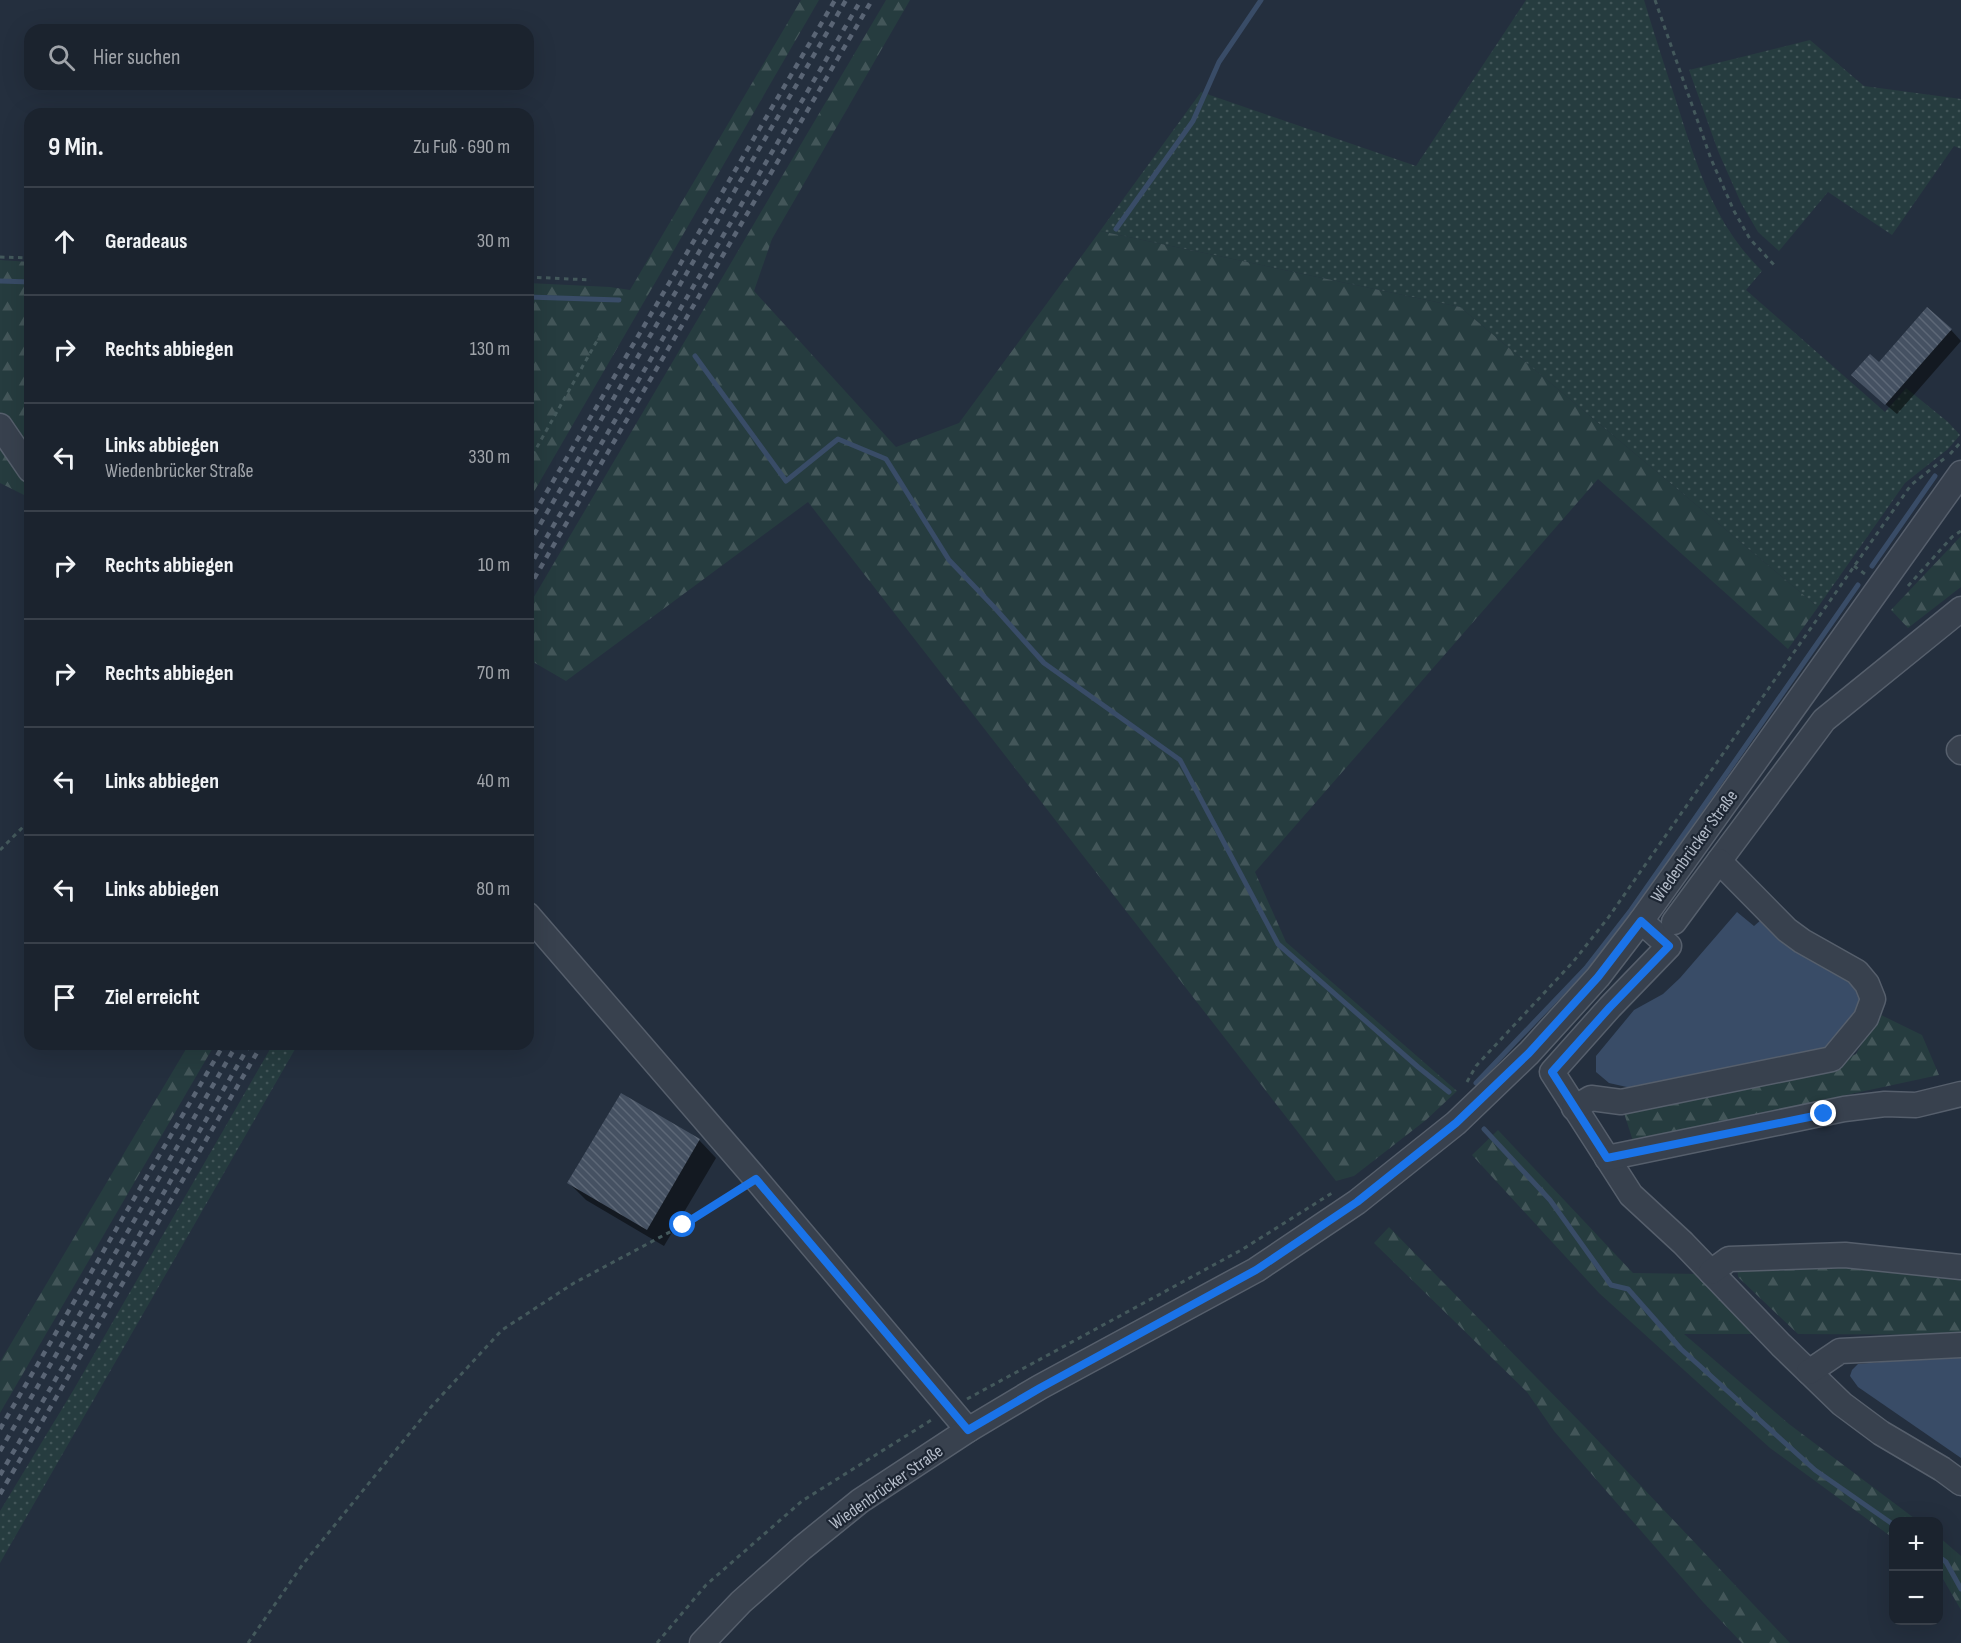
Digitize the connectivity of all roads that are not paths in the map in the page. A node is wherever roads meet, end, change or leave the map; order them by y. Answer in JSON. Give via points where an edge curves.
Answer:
{"nodes":[{"id":1,"x":0,"y":426,"type":"edge"},
{"id":2,"x":24,"y":461,"type":"edge"},
{"id":3,"x":1961,"y":473,"type":"edge"},
{"id":4,"x":1961,"y":504,"type":"edge"},
{"id":5,"x":1922,"y":528,"type":"junction"},
{"id":6,"x":1961,"y":609,"type":"edge"},
{"id":7,"x":1719,"y":861,"type":"junction"},
{"id":8,"x":1641,"y":921,"type":"junction"},
{"id":9,"x":534,"y":922,"type":"edge"},
{"id":10,"x":1674,"y":922,"type":"dead end"},
{"id":11,"x":1961,"y":1094,"type":"edge"},
{"id":12,"x":1574,"y":1108,"type":"junction"},
{"id":13,"x":1607,"y":1158,"type":"junction"},
{"id":14,"x":1961,"y":1267,"type":"edge"},
{"id":15,"x":1711,"y":1272,"type":"junction"},
{"id":16,"x":1961,"y":1345,"type":"edge"},
{"id":17,"x":1809,"y":1372,"type":"junction"},
{"id":18,"x":968,"y":1430,"type":"junction"},
{"id":19,"x":1961,"y":1483,"type":"edge"},
{"id":20,"x":702,"y":1643,"type":"edge"}],
"edges":[{"from":1,"to":2,"type":"street"},
{"from":3,"to":5,"type":"street","name":"Wiedenbrücker Straße"},
{"from":4,"to":5,"type":"street"},
{"from":5,"to":8,"type":"street","name":"Wiedenbrücker Straße"},
{"from":6,"to":7,"type":"street","via":[[1824,720]]},
{"from":7,"to":10,"type":"street"},
{"from":7,"to":12,"type":"street","via":[[1786,930],[1857,972],[1873,999],[1866,1018],[1832,1059],[1621,1102],[1591,1098]]},
{"from":8,"to":12,"type":"street","via":[[1669,946],[1552,1072]]},
{"from":8,"to":18,"type":"street","name":"Wiedenbrücker Straße","via":[[1598,977],[1529,1053],[1456,1123],[1357,1202],[1256,1270]]},
{"from":9,"to":18,"type":"street"},
{"from":11,"to":13,"type":"street","via":[[1916,1105],[1844,1109]]},
{"from":12,"to":13,"type":"street"},
{"from":13,"to":15,"type":"street","via":[[1630,1195]]},
{"from":14,"to":15,"type":"street","via":[[1845,1255],[1729,1259]]},
{"from":15,"to":17,"type":"street"},
{"from":16,"to":17,"type":"street","via":[[1840,1351]]},
{"from":17,"to":19,"type":"street","via":[[1842,1404],[1881,1433]]},
{"from":18,"to":20,"type":"street","name":"Wiedenbrücker Straße","via":[[860,1502],[802,1548]]}]}
